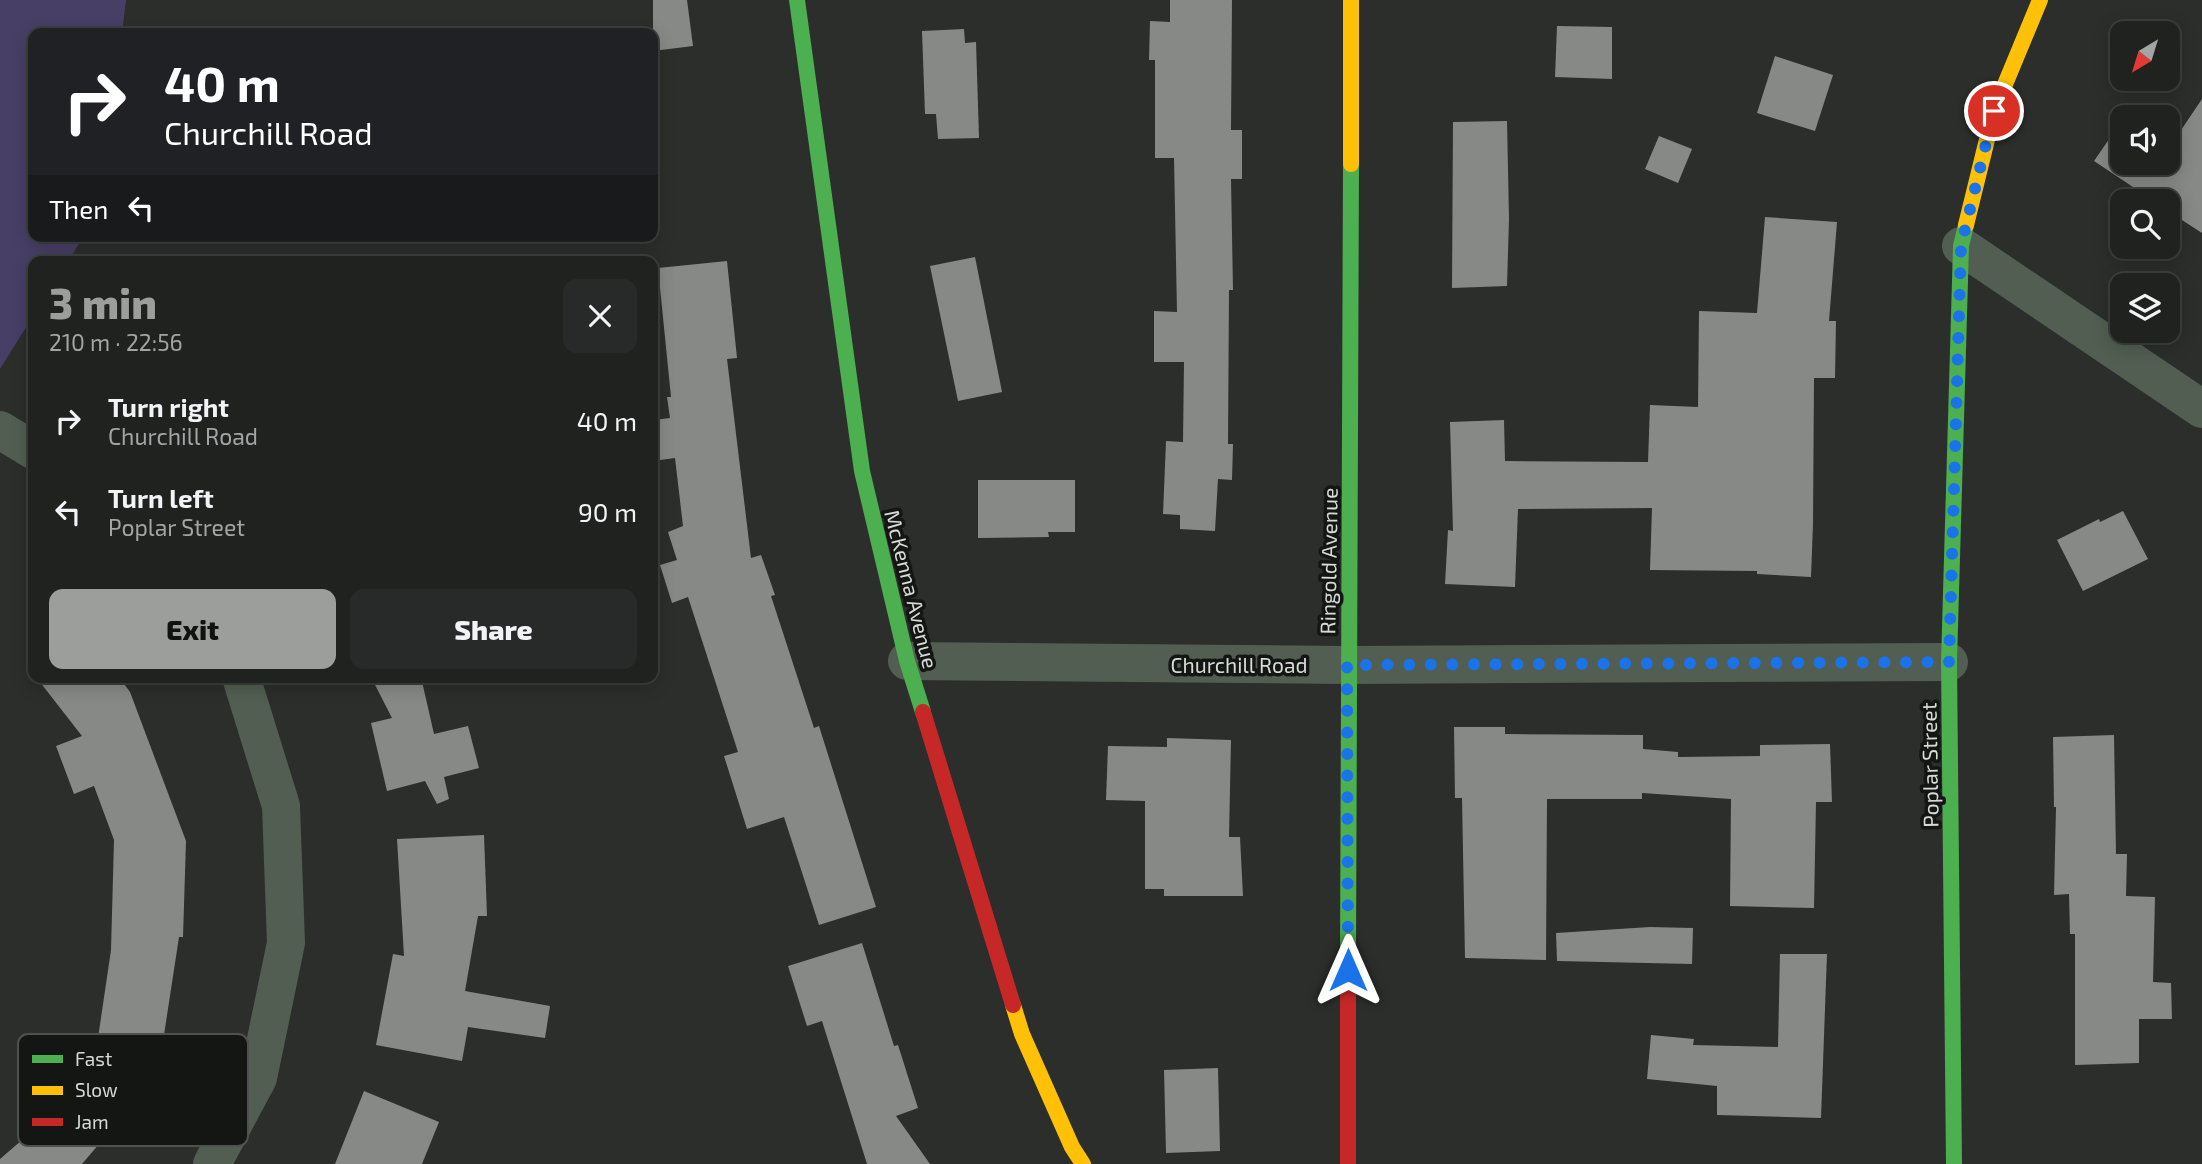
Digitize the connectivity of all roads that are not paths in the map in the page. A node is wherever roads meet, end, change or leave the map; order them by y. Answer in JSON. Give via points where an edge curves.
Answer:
{"nodes":[{"id":1,"x":797,"y":0,"type":"edge"},
{"id":2,"x":1350,"y":0,"type":"edge"},
{"id":3,"x":2040,"y":0,"type":"edge"},
{"id":4,"x":1961,"y":246,"type":"junction"},
{"id":5,"x":2202,"y":409,"type":"edge"},
{"id":6,"x":0,"y":430,"type":"edge"},
{"id":7,"x":28,"y":447,"type":"edge"},
{"id":8,"x":907,"y":662,"type":"junction"},
{"id":9,"x":1949,"y":662,"type":"junction"},
{"id":10,"x":1347,"y":665,"type":"junction"},
{"id":11,"x":243,"y":683,"type":"edge"},
{"id":12,"x":248,"y":1097,"type":"edge"},
{"id":13,"x":222,"y":1146,"type":"edge"},
{"id":14,"x":212,"y":1164,"type":"edge"},
{"id":15,"x":1083,"y":1164,"type":"edge"},
{"id":16,"x":1348,"y":1164,"type":"edge"},
{"id":17,"x":1954,"y":1164,"type":"edge"}],
"edges":[{"from":1,"to":8,"type":"street","name":"McKenna Avenue","via":[[862,471]]},
{"from":2,"to":10,"type":"street","name":"Ringold Avenue","via":[[1352,429]]},
{"from":3,"to":4,"type":"street","name":"Poplar Street","via":[[1994,111]]},
{"from":4,"to":5,"type":"street"},
{"from":4,"to":9,"type":"street","name":"Poplar Street"},
{"from":6,"to":7,"type":"street"},
{"from":8,"to":10,"type":"street","name":"Churchill Road"},
{"from":8,"to":15,"type":"street","name":"McKenna Avenue","via":[[1023,1034]]},
{"from":9,"to":10,"type":"street","name":"Churchill Road"},
{"from":9,"to":17,"type":"street","name":"Poplar Street"},
{"from":10,"to":16,"type":"street","name":"Ringold Avenue"},
{"from":11,"to":12,"type":"street","via":[[281,806],[286,943],[258,1078]]},
{"from":13,"to":14,"type":"street"}]}
